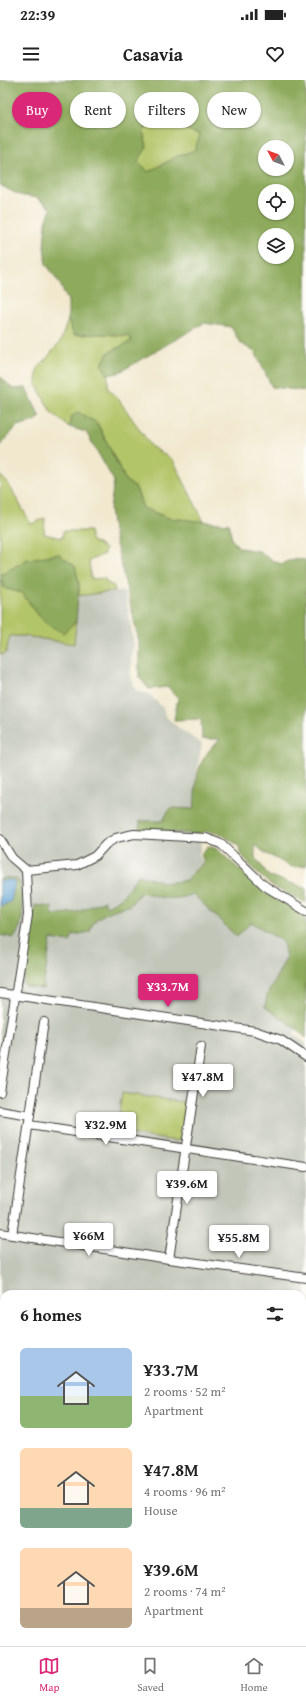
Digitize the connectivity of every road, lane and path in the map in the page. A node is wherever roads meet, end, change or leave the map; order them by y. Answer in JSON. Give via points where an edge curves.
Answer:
{"nodes":[{"id":1,"x":0,"y":840,"type":"edge"},
{"id":2,"x":26,"y":870,"type":"junction"},
{"id":3,"x":306,"y":911,"type":"edge"},
{"id":4,"x":0,"y":993,"type":"edge"},
{"id":5,"x":15,"y":996,"type":"junction"},
{"id":6,"x":44,"y":1022,"type":"dead end"},
{"id":7,"x":201,"y":1046,"type":"dead end"},
{"id":8,"x":306,"y":1057,"type":"edge"},
{"id":9,"x":0,"y":1092,"type":"edge"},
{"id":10,"x":0,"y":1111,"type":"edge"},
{"id":11,"x":30,"y":1116,"type":"junction"},
{"id":12,"x":29,"y":1125,"type":"junction"},
{"id":13,"x":185,"y":1148,"type":"junction"},
{"id":14,"x":306,"y":1167,"type":"edge"},
{"id":15,"x":0,"y":1232,"type":"edge"},
{"id":16,"x":12,"y":1235,"type":"junction"},
{"id":17,"x":169,"y":1259,"type":"junction"},
{"id":18,"x":306,"y":1278,"type":"edge"}],
"edges":[{"from":1,"to":2,"type":"street","via":[[12,858]]},
{"from":2,"to":3,"type":"street","via":[[77,865],[95,856],[116,838],[134,834],[206,838],[221,844],[265,886]]},
{"from":2,"to":5,"type":"street","via":[[28,915]]},
{"from":4,"to":5,"type":"street"},
{"from":5,"to":8,"type":"street","via":[[255,1031],[281,1040]]},
{"from":5,"to":9,"type":"street"},
{"from":6,"to":11,"type":"street"},
{"from":7,"to":13,"type":"street"},
{"from":10,"to":11,"type":"street"},
{"from":11,"to":12,"type":"street"},
{"from":12,"to":13,"type":"street"},
{"from":12,"to":16,"type":"street"},
{"from":13,"to":14,"type":"street"},
{"from":13,"to":17,"type":"street"},
{"from":15,"to":16,"type":"street"},
{"from":16,"to":17,"type":"street"},
{"from":17,"to":18,"type":"street"}]}
